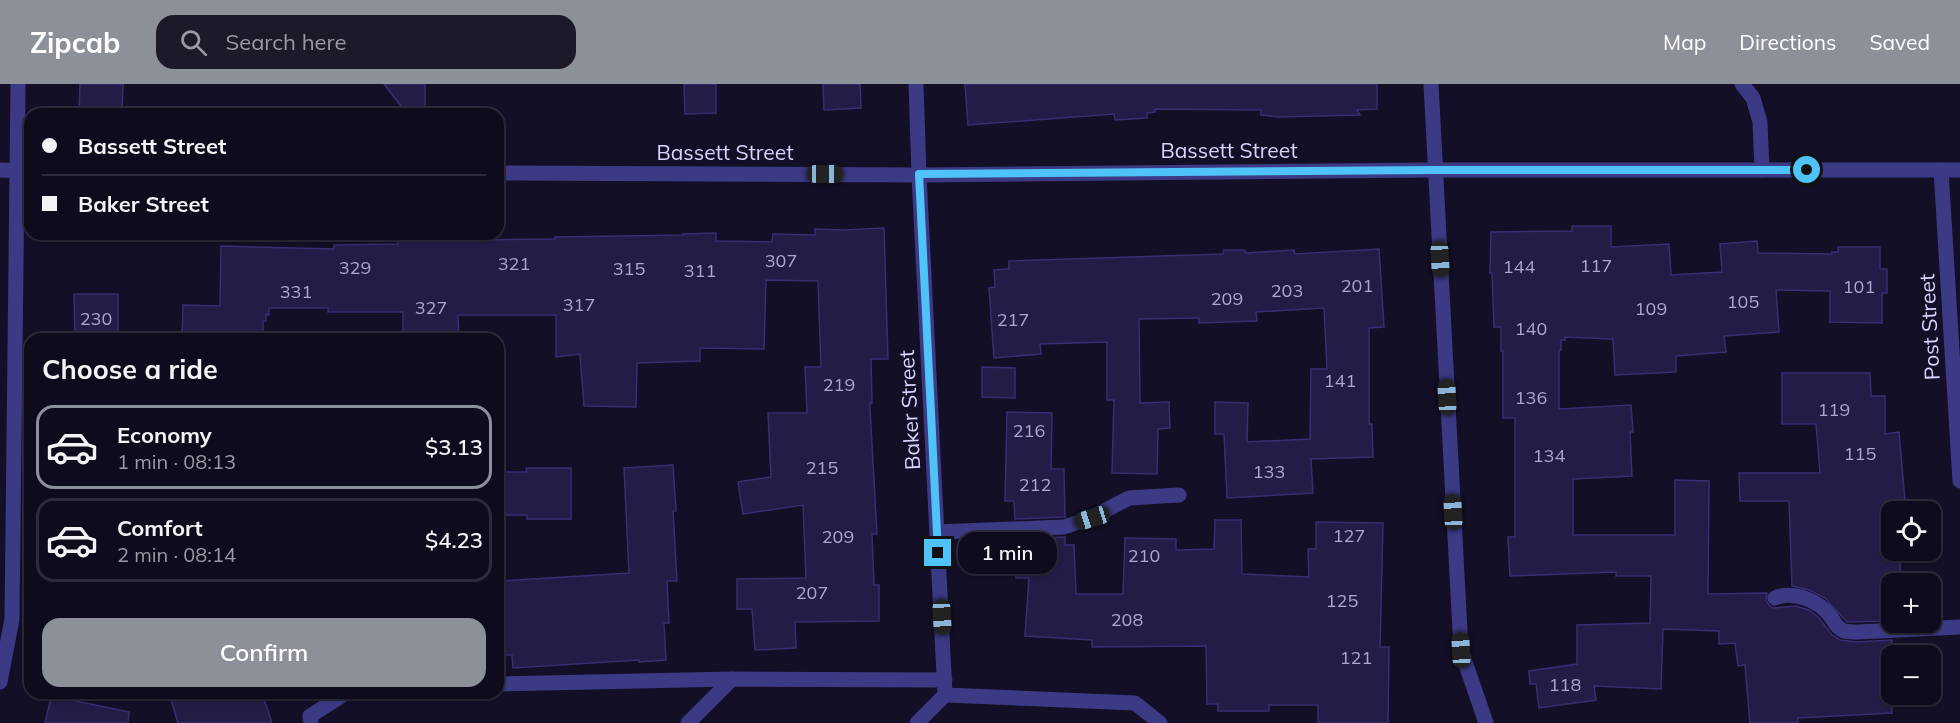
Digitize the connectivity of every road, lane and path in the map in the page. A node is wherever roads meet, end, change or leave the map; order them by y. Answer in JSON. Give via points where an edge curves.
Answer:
{"nodes":[{"id":1,"x":18,"y":84,"type":"edge"},
{"id":2,"x":916,"y":84,"type":"edge"},
{"id":3,"x":1431,"y":84,"type":"edge"},
{"id":4,"x":1742,"y":84,"type":"edge"},
{"id":5,"x":0,"y":170,"type":"edge"},
{"id":6,"x":1434,"y":170,"type":"junction"},
{"id":7,"x":1941,"y":170,"type":"junction"},
{"id":8,"x":1960,"y":170,"type":"edge"},
{"id":9,"x":24,"y":171,"type":"edge"},
{"id":10,"x":1762,"y":171,"type":"junction"},
{"id":11,"x":504,"y":173,"type":"edge"},
{"id":12,"x":919,"y":174,"type":"junction"},
{"id":13,"x":1960,"y":482,"type":"edge"},
{"id":14,"x":1179,"y":495,"type":"dead end"},
{"id":15,"x":937,"y":532,"type":"junction"},
{"id":16,"x":1775,"y":598,"type":"dead end"},
{"id":17,"x":1960,"y":627,"type":"edge"},
{"id":18,"x":732,"y":679,"type":"junction"},
{"id":19,"x":0,"y":682,"type":"edge"},
{"id":20,"x":504,"y":684,"type":"edge"},
{"id":21,"x":945,"y":688,"type":"junction"},
{"id":22,"x":337,"y":699,"type":"edge"},
{"id":23,"x":311,"y":723,"type":"edge"},
{"id":24,"x":688,"y":723,"type":"edge"},
{"id":25,"x":917,"y":723,"type":"edge"},
{"id":26,"x":1160,"y":723,"type":"edge"},
{"id":27,"x":1486,"y":723,"type":"edge"}],
"edges":[{"from":1,"to":9,"type":"street"},
{"from":2,"to":12,"type":"street","name":"Baker Street"},
{"from":3,"to":6,"type":"street"},
{"from":4,"to":10,"type":"street","via":[[1753,98],[1760,122]]},
{"from":5,"to":9,"type":"street"},
{"from":6,"to":10,"type":"street","name":"Bassett Street"},
{"from":6,"to":12,"type":"street","name":"Bassett Street"},
{"from":6,"to":27,"type":"street","via":[[1461,650]]},
{"from":7,"to":8,"type":"street","name":"Bassett Street"},
{"from":7,"to":10,"type":"street","name":"Bassett Street"},
{"from":7,"to":13,"type":"street","name":"Post Street"},
{"from":9,"to":19,"type":"street","via":[[12,619]]},
{"from":11,"to":12,"type":"street","name":"Bassett Street"},
{"from":12,"to":15,"type":"street","name":"Baker Street"},
{"from":14,"to":15,"type":"street","via":[[1129,498],[1092,518],[1064,526]]},
{"from":15,"to":21,"type":"street","name":"Baker Street"},
{"from":16,"to":17,"type":"street","via":[[1803,597],[1819,606],[1844,631]]},
{"from":18,"to":20,"type":"street"},
{"from":18,"to":21,"type":"street"},
{"from":18,"to":24,"type":"street"},
{"from":21,"to":25,"type":"street"},
{"from":21,"to":26,"type":"street","via":[[1136,703]]},
{"from":22,"to":23,"type":"street","via":[[310,716]]}]}
